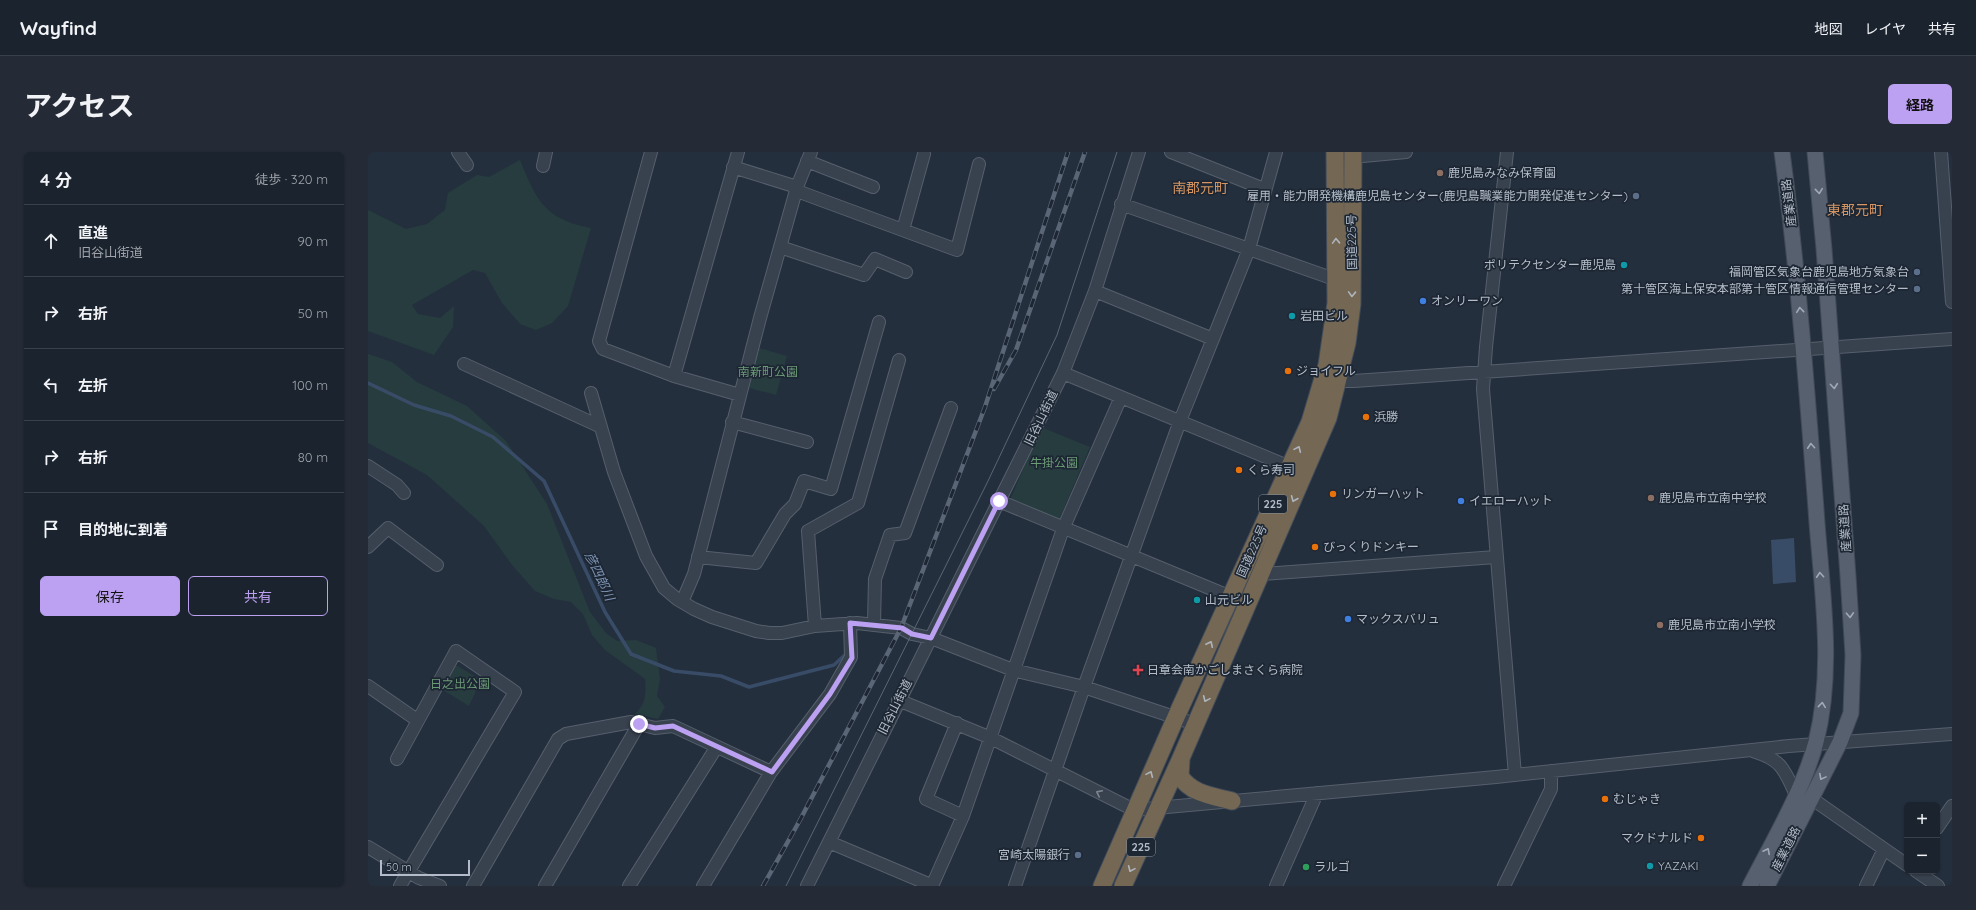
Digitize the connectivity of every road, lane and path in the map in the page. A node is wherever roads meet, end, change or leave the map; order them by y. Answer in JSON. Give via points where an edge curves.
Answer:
{"nodes":[{"id":1,"x":458,"y":152,"type":"edge"},
{"id":2,"x":546,"y":152,"type":"edge"},
{"id":3,"x":651,"y":152,"type":"edge"},
{"id":4,"x":738,"y":152,"type":"edge"},
{"id":5,"x":1139,"y":152,"type":"edge"},
{"id":6,"x":1171,"y":152,"type":"edge"},
{"id":7,"x":1276,"y":152,"type":"edge"},
{"id":8,"x":1335,"y":152,"type":"edge"},
{"id":9,"x":1406,"y":152,"type":"edge"},
{"id":10,"x":1507,"y":152,"type":"edge"},
{"id":11,"x":1782,"y":152,"type":"edge"},
{"id":12,"x":1814,"y":152,"type":"edge"},
{"id":13,"x":1940,"y":152,"type":"edge"},
{"id":14,"x":924,"y":154,"type":"dead end"},
{"id":15,"x":1352,"y":155,"type":"edge"},
{"id":16,"x":809,"y":156,"type":"edge"},
{"id":17,"x":979,"y":164,"type":"dead end"},
{"id":18,"x":1947,"y":164,"type":"edge"},
{"id":19,"x":467,"y":165,"type":"dead end"},
{"id":20,"x":543,"y":166,"type":"dead end"},
{"id":21,"x":733,"y":167,"type":"junction"},
{"id":22,"x":873,"y":187,"type":"dead end"},
{"id":23,"x":797,"y":189,"type":"junction"},
{"id":24,"x":1264,"y":189,"type":"junction"},
{"id":25,"x":1121,"y":204,"type":"junction"},
{"id":26,"x":903,"y":230,"type":"junction"},
{"id":27,"x":780,"y":247,"type":"junction"},
{"id":28,"x":1249,"y":249,"type":"junction"},
{"id":29,"x":906,"y":272,"type":"dead end"},
{"id":30,"x":1337,"y":280,"type":"junction"},
{"id":31,"x":1095,"y":291,"type":"junction"},
{"id":32,"x":1952,"y":302,"type":"edge"},
{"id":33,"x":879,"y":322,"type":"dead end"},
{"id":34,"x":1213,"y":339,"type":"junction"},
{"id":35,"x":1952,"y":339,"type":"edge"},
{"id":36,"x":1830,"y":347,"type":"junction"},
{"id":37,"x":1804,"y":349,"type":"junction"},
{"id":38,"x":899,"y":360,"type":"dead end"},
{"id":39,"x":464,"y":364,"type":"dead end"},
{"id":40,"x":1484,"y":372,"type":"junction"},
{"id":41,"x":1063,"y":373,"type":"junction"},
{"id":42,"x":674,"y":376,"type":"junction"},
{"id":43,"x":1338,"y":381,"type":"junction"},
{"id":44,"x":591,"y":394,"type":"dead end"},
{"id":45,"x":740,"y":395,"type":"junction"},
{"id":46,"x":1121,"y":397,"type":"junction"},
{"id":47,"x":951,"y":408,"type":"dead end"},
{"id":48,"x":1180,"y":421,"type":"junction"},
{"id":49,"x":732,"y":422,"type":"junction"},
{"id":50,"x":599,"y":426,"type":"junction"},
{"id":51,"x":807,"y":442,"type":"dead end"},
{"id":52,"x":368,"y":466,"type":"edge"},
{"id":53,"x":1290,"y":467,"type":"junction"},
{"id":54,"x":404,"y":493,"type":"dead end"},
{"id":55,"x":999,"y":501,"type":"junction"},
{"id":56,"x":1063,"y":529,"type":"junction"},
{"id":57,"x":368,"y":547,"type":"edge"},
{"id":58,"x":1131,"y":556,"type":"junction"},
{"id":59,"x":698,"y":557,"type":"junction"},
{"id":60,"x":1496,"y":557,"type":"junction"},
{"id":61,"x":437,"y":565,"type":"dead end"},
{"id":62,"x":1262,"y":574,"type":"junction"},
{"id":63,"x":1231,"y":598,"type":"junction"},
{"id":64,"x":682,"y":602,"type":"junction"},
{"id":65,"x":850,"y":623,"type":"junction"},
{"id":66,"x":874,"y":624,"type":"junction"},
{"id":67,"x":815,"y":626,"type":"junction"},
{"id":68,"x":931,"y":638,"type":"junction"},
{"id":69,"x":1013,"y":670,"type":"junction"},
{"id":70,"x":368,"y":686,"type":"edge"},
{"id":71,"x":1084,"y":687,"type":"junction"},
{"id":72,"x":898,"y":700,"type":"junction"},
{"id":73,"x":1176,"y":717,"type":"junction"},
{"id":74,"x":417,"y":720,"type":"junction"},
{"id":75,"x":957,"y":723,"type":"junction"},
{"id":76,"x":639,"y":724,"type":"junction"},
{"id":77,"x":1195,"y":724,"type":"junction"},
{"id":78,"x":1952,"y":734,"type":"edge"},
{"id":79,"x":991,"y":738,"type":"junction"},
{"id":80,"x":1840,"y":742,"type":"junction"},
{"id":81,"x":1815,"y":743,"type":"junction"},
{"id":82,"x":716,"y":748,"type":"junction"},
{"id":83,"x":1749,"y":750,"type":"junction"},
{"id":84,"x":1181,"y":758,"type":"junction"},
{"id":85,"x":397,"y":760,"type":"dead end"},
{"id":86,"x":1055,"y":771,"type":"junction"},
{"id":87,"x":1551,"y":771,"type":"junction"},
{"id":88,"x":772,"y":772,"type":"junction"},
{"id":89,"x":1515,"y":775,"type":"junction"},
{"id":90,"x":1317,"y":793,"type":"junction"},
{"id":91,"x":1796,"y":795,"type":"junction"},
{"id":92,"x":1811,"y":798,"type":"junction"},
{"id":93,"x":1232,"y":801,"type":"junction"},
{"id":94,"x":1952,"y":806,"type":"edge"},
{"id":95,"x":1158,"y":808,"type":"junction"},
{"id":96,"x":1134,"y":810,"type":"junction"},
{"id":97,"x":963,"y":816,"type":"junction"},
{"id":98,"x":1940,"y":824,"type":"edge"},
{"id":99,"x":829,"y":842,"type":"junction"},
{"id":100,"x":368,"y":847,"type":"edge"},
{"id":101,"x":1884,"y":849,"type":"junction"},
{"id":102,"x":1904,"y":863,"type":"edge"},
{"id":103,"x":409,"y":870,"type":"junction"},
{"id":104,"x":1920,"y":874,"type":"edge"},
{"id":105,"x":400,"y":886,"type":"edge"},
{"id":106,"x":440,"y":886,"type":"edge"},
{"id":107,"x":473,"y":886,"type":"edge"},
{"id":108,"x":545,"y":886,"type":"edge"},
{"id":109,"x":629,"y":886,"type":"edge"},
{"id":110,"x":703,"y":886,"type":"edge"},
{"id":111,"x":807,"y":886,"type":"edge"},
{"id":112,"x":932,"y":886,"type":"edge"},
{"id":113,"x":1015,"y":886,"type":"edge"},
{"id":114,"x":1102,"y":886,"type":"edge"},
{"id":115,"x":1123,"y":886,"type":"edge"},
{"id":116,"x":1276,"y":886,"type":"edge"},
{"id":117,"x":1504,"y":886,"type":"edge"},
{"id":118,"x":1750,"y":886,"type":"edge"},
{"id":119,"x":1767,"y":886,"type":"edge"},
{"id":120,"x":1866,"y":886,"type":"edge"},
{"id":121,"x":1938,"y":886,"type":"edge"}],
"edges":[{"from":1,"to":19,"type":"street"},
{"from":2,"to":20,"type":"street"},
{"from":3,"to":42,"type":"street","via":[[599,341],[602,349]]},
{"from":4,"to":21,"type":"street"},
{"from":5,"to":25,"type":"street","name":"旧谷山街道"},
{"from":6,"to":24,"type":"street"},
{"from":7,"to":24,"type":"street"},
{"from":30,"to":8,"type":"highway","name":"国道225号","number":"225","one_way":true},
{"from":9,"to":15,"type":"street"},
{"from":10,"to":40,"type":"street"},
{"from":37,"to":11,"type":"main road","name":"産業道路","one_way":true},
{"from":12,"to":36,"type":"main road","name":"産業道路","one_way":true},
{"from":13,"to":18,"type":"street"},
{"from":14,"to":26,"type":"street"},
{"from":15,"to":43,"type":"highway","name":"国道225号","number":"225","one_way":true,"via":[[1352,304],[1347,343]]},
{"from":16,"to":22,"type":"street"},
{"from":16,"to":23,"type":"street"},
{"from":17,"to":26,"type":"street","via":[[957,250]]},
{"from":18,"to":32,"type":"street"},
{"from":21,"to":23,"type":"street"},
{"from":21,"to":42,"type":"street"},
{"from":23,"to":26,"type":"street"},
{"from":23,"to":27,"type":"street"},
{"from":24,"to":28,"type":"street"},
{"from":25,"to":28,"type":"street"},
{"from":25,"to":31,"type":"street","name":"旧谷山街道"},
{"from":27,"to":29,"type":"street","via":[[864,275],[875,259]]},
{"from":27,"to":45,"type":"street"},
{"from":28,"to":30,"type":"street"},
{"from":28,"to":34,"type":"street"},
{"from":53,"to":30,"type":"highway","name":"国道225号","number":"225","one_way":true,"via":[[1310,422],[1326,365],[1334,323]]},
{"from":31,"to":34,"type":"street"},
{"from":31,"to":41,"type":"street","name":"旧谷山街道"},
{"from":33,"to":59,"type":"street","via":[[831,488],[804,480],[795,504],[785,514],[756,563]]},
{"from":34,"to":48,"type":"street"},
{"from":35,"to":36,"type":"street"},
{"from":36,"to":37,"type":"street"},
{"from":36,"to":80,"type":"main road","name":"産業道路","one_way":true,"via":[[1842,479],[1853,656],[1851,713]]},
{"from":37,"to":40,"type":"street"},
{"from":81,"to":37,"type":"main road","name":"産業道路","one_way":true,"via":[[1824,685],[1824,620]]},
{"from":38,"to":67,"type":"street","via":[[858,503],[808,531]]},
{"from":39,"to":50,"type":"street"},
{"from":40,"to":43,"type":"street"},
{"from":40,"to":60,"type":"street"},
{"from":41,"to":46,"type":"street"},
{"from":41,"to":55,"type":"street","name":"旧谷山街道"},
{"from":42,"to":45,"type":"street"},
{"from":43,"to":62,"type":"highway","name":"国道225号","number":"225","one_way":true,"via":[[1328,418]]},
{"from":44,"to":50,"type":"street"},
{"from":45,"to":49,"type":"street"},
{"from":46,"to":48,"type":"street"},
{"from":46,"to":56,"type":"street"},
{"from":47,"to":66,"type":"street","via":[[905,533],[890,535],[875,579]]},
{"from":48,"to":53,"type":"street"},
{"from":48,"to":58,"type":"street"},
{"from":49,"to":51,"type":"street"},
{"from":49,"to":59,"type":"street"},
{"from":50,"to":64,"type":"street","via":[[646,556],[664,588]]},
{"from":52,"to":54,"type":"street","via":[[397,485]]},
{"from":53,"to":63,"type":"highway","name":"国道225号","number":"225"},
{"from":55,"to":56,"type":"street"},
{"from":55,"to":68,"type":"street","name":"旧谷山街道"},
{"from":56,"to":58,"type":"street"},
{"from":56,"to":69,"type":"street"},
{"from":57,"to":61,"type":"street","via":[[388,528]]},
{"from":58,"to":63,"type":"street"},
{"from":58,"to":71,"type":"street"},
{"from":59,"to":64,"type":"street"},
{"from":60,"to":62,"type":"street"},
{"from":60,"to":89,"type":"street"},
{"from":62,"to":77,"type":"highway","name":"国道225号","number":"225","one_way":true},
{"from":73,"to":63,"type":"highway","name":"国道225号","number":"225","one_way":true},
{"from":64,"to":67,"type":"street","via":[[712,617],[756,631],[782,633]]},
{"from":65,"to":66,"type":"street"},
{"from":65,"to":67,"type":"street"},
{"from":65,"to":88,"type":"street","via":[[852,658],[830,694]]},
{"from":66,"to":68,"type":"street","via":[[902,628],[912,634]]},
{"from":68,"to":69,"type":"street"},
{"from":68,"to":72,"type":"street","name":"旧谷山街道"},
{"from":69,"to":71,"type":"street"},
{"from":69,"to":79,"type":"street"},
{"from":70,"to":74,"type":"street"},
{"from":71,"to":73,"type":"street"},
{"from":71,"to":86,"type":"street"},
{"from":72,"to":75,"type":"street"},
{"from":72,"to":99,"type":"street","name":"旧谷山街道"},
{"from":73,"to":77,"type":"street"},
{"from":96,"to":73,"type":"highway","name":"国道225号","number":"225","one_way":true},
{"from":74,"to":85,"type":"street"},
{"from":74,"to":103,"type":"street","via":[[456,651],[515,692]]},
{"from":75,"to":79,"type":"street"},
{"from":75,"to":97,"type":"street","via":[[926,799]]},
{"from":76,"to":82,"type":"street","via":[[655,728],[673,726]]},
{"from":76,"to":107,"type":"street","via":[[631,722],[566,734],[558,739]]},
{"from":76,"to":108,"type":"street"},
{"from":77,"to":84,"type":"highway","name":"国道225号","number":"225"},
{"from":78,"to":80,"type":"street"},
{"from":79,"to":86,"type":"street"},
{"from":79,"to":97,"type":"street"},
{"from":80,"to":81,"type":"street"},
{"from":80,"to":92,"type":"main road","name":"産業道路","one_way":true},
{"from":81,"to":83,"type":"street"},
{"from":81,"to":91,"type":"main road","name":"産業道路"},
{"from":82,"to":88,"type":"street"},
{"from":82,"to":109,"type":"street"},
{"from":83,"to":87,"type":"street"},
{"from":83,"to":91,"type":"street","via":[[1776,760]]},
{"from":84,"to":93,"type":"highway","via":[[1180,776],[1185,783],[1202,793]]},
{"from":84,"to":95,"type":"highway","name":"国道225号","number":"225"},
{"from":96,"to":86,"type":"street","one_way":true},
{"from":86,"to":113,"type":"street"},
{"from":87,"to":89,"type":"street"},
{"from":87,"to":117,"type":"street","via":[[1551,789]]},
{"from":88,"to":110,"type":"street"},
{"from":89,"to":90,"type":"street"},
{"from":90,"to":93,"type":"street"},
{"from":90,"to":116,"type":"street"},
{"from":118,"to":91,"type":"main road","name":"産業道路","one_way":true},
{"from":92,"to":101,"type":"street"},
{"from":92,"to":119,"type":"main road","name":"産業道路"},
{"from":93,"to":95,"type":"street"},
{"from":94,"to":98,"type":"street"},
{"from":95,"to":96,"type":"street"},
{"from":95,"to":115,"type":"highway","name":"国道225号","number":"225","one_way":true},
{"from":96,"to":114,"type":"highway","name":"国道225号","number":"225"},
{"from":97,"to":112,"type":"street"},
{"from":99,"to":111,"type":"street","name":"旧谷山街道"},
{"from":99,"to":112,"type":"street"},
{"from":100,"to":103,"type":"street"},
{"from":101,"to":102,"type":"street"},
{"from":101,"to":120,"type":"street"},
{"from":103,"to":105,"type":"street"},
{"from":103,"to":106,"type":"street","via":[[419,878]]},
{"from":104,"to":121,"type":"street"}]}
